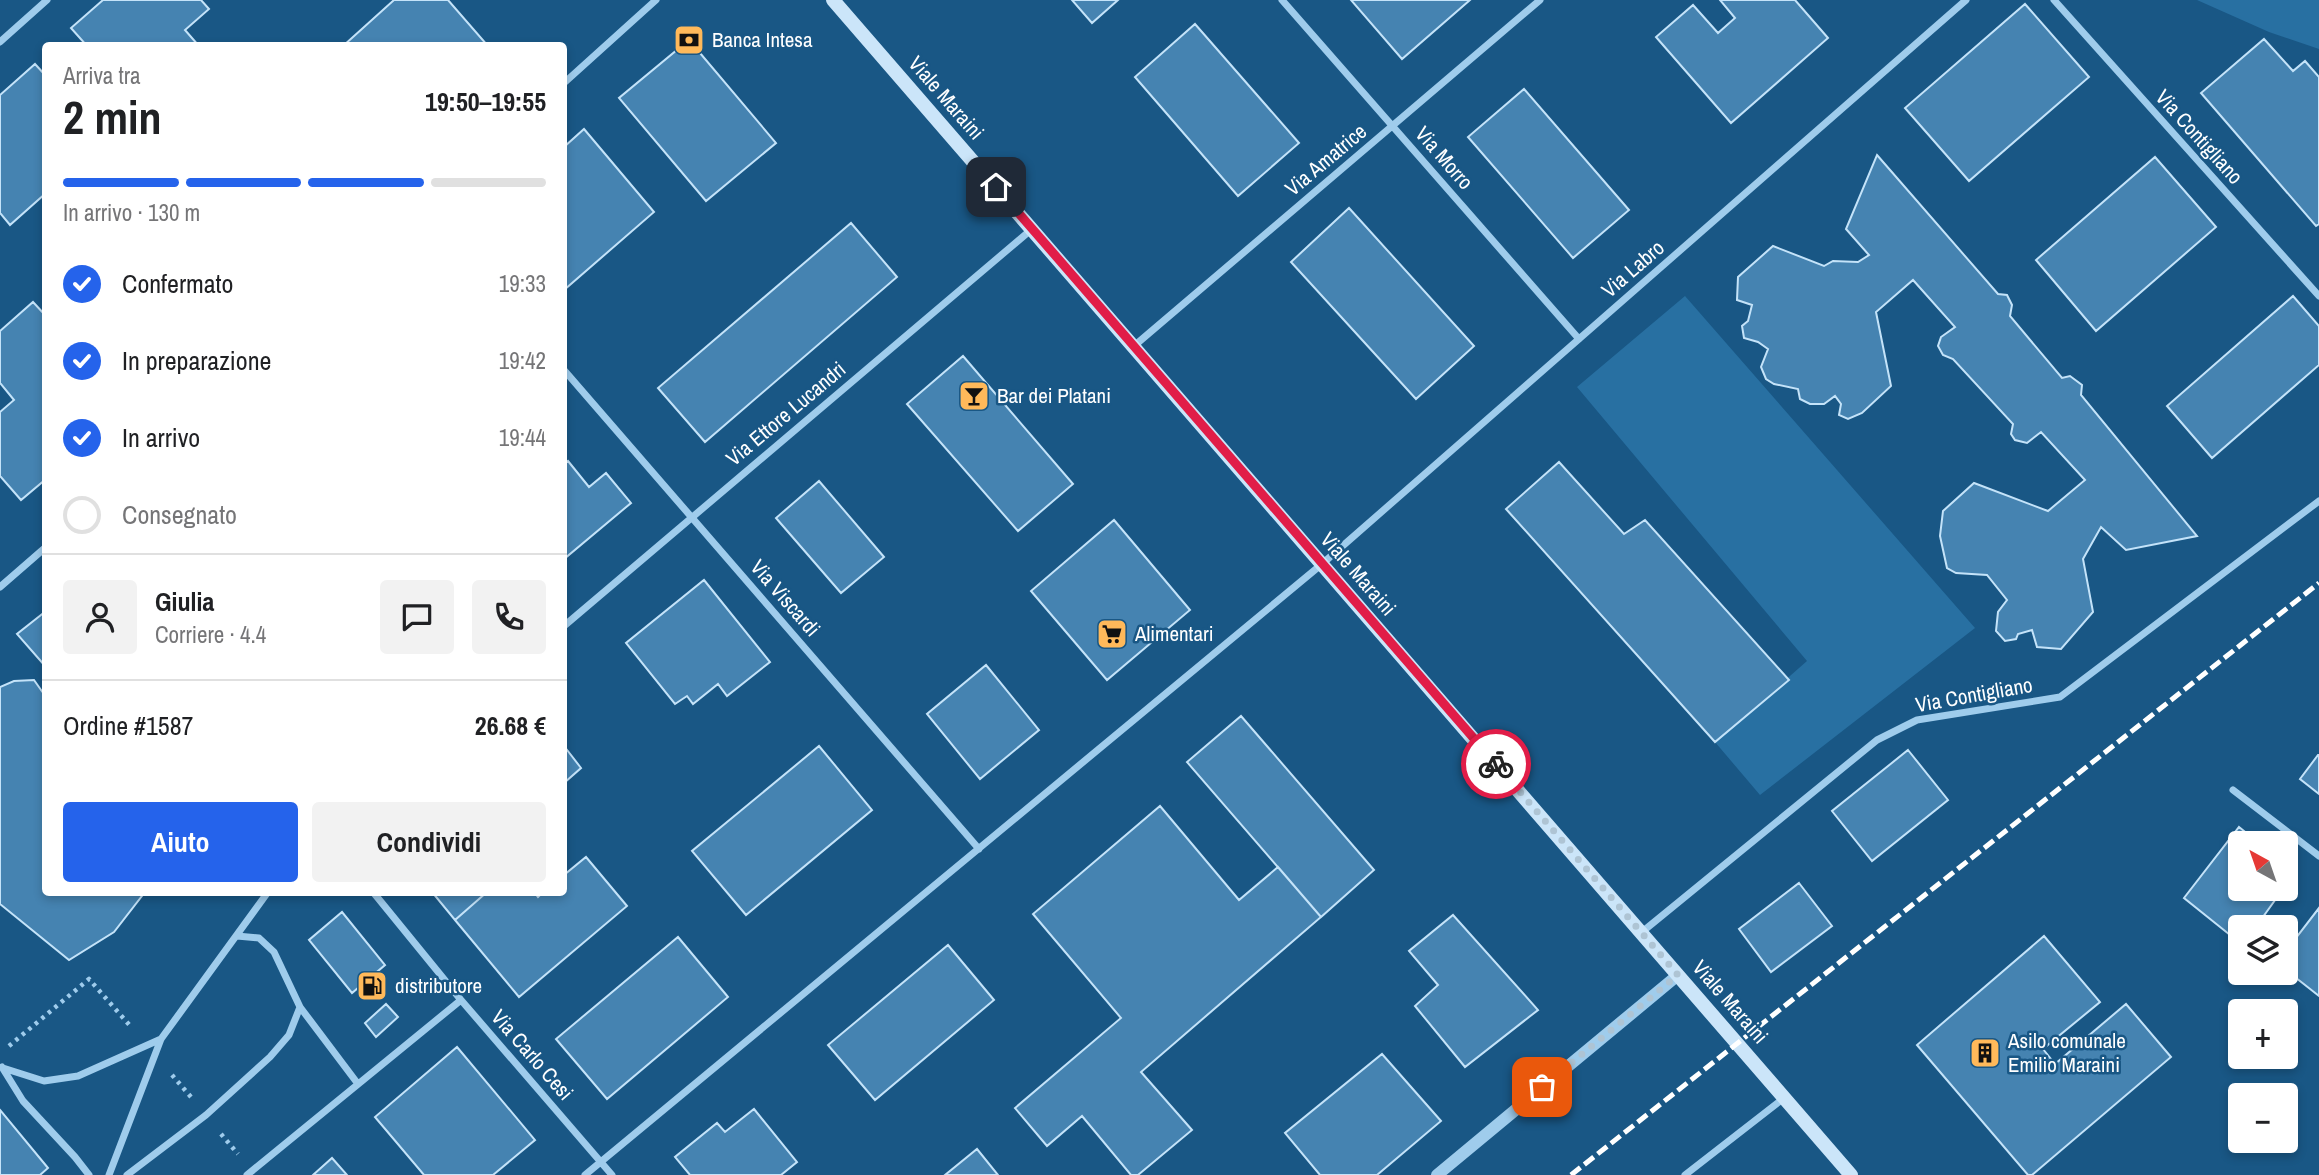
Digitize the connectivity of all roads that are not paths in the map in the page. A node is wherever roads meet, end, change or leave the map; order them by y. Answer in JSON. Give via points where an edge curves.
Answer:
{"nodes":[{"id":1,"x":47,"y":0,"type":"edge"},
{"id":2,"x":656,"y":0,"type":"edge"},
{"id":3,"x":833,"y":0,"type":"edge"},
{"id":4,"x":1282,"y":0,"type":"edge"},
{"id":5,"x":1540,"y":0,"type":"edge"},
{"id":6,"x":1966,"y":0,"type":"edge"},
{"id":7,"x":2054,"y":0,"type":"edge"},
{"id":8,"x":0,"y":42,"type":"edge"},
{"id":9,"x":567,"y":80,"type":"edge"},
{"id":10,"x":1393,"y":126,"type":"junction"},
{"id":11,"x":1032,"y":229,"type":"junction"},
{"id":12,"x":2319,"y":296,"type":"edge"},
{"id":13,"x":1579,"y":339,"type":"junction"},
{"id":14,"x":1134,"y":346,"type":"junction"},
{"id":15,"x":567,"y":373,"type":"edge"},
{"id":16,"x":2319,"y":501,"type":"edge"},
{"id":17,"x":691,"y":517,"type":"junction"},
{"id":18,"x":42,"y":550,"type":"edge"},
{"id":19,"x":1322,"y":564,"type":"junction"},
{"id":20,"x":0,"y":587,"type":"edge"},
{"id":21,"x":567,"y":623,"type":"edge"},
{"id":22,"x":2233,"y":790,"type":"dead end"},
{"id":23,"x":979,"y":849,"type":"junction"},
{"id":24,"x":2319,"y":856,"type":"edge"},
{"id":25,"x":265,"y":896,"type":"edge"},
{"id":26,"x":376,"y":896,"type":"edge"},
{"id":27,"x":1642,"y":932,"type":"junction"},
{"id":28,"x":237,"y":936,"type":"junction"},
{"id":29,"x":1678,"y":975,"type":"junction"},
{"id":30,"x":461,"y":1000,"type":"junction"},
{"id":31,"x":300,"y":1007,"type":"junction"},
{"id":32,"x":161,"y":1039,"type":"junction"},
{"id":33,"x":2,"y":1066,"type":"edge"},
{"id":34,"x":358,"y":1084,"type":"junction"},
{"id":35,"x":1784,"y":1097,"type":"junction"},
{"id":36,"x":601,"y":1162,"type":"junction"},
{"id":37,"x":89,"y":1175,"type":"edge"},
{"id":38,"x":109,"y":1175,"type":"edge"},
{"id":39,"x":127,"y":1175,"type":"edge"},
{"id":40,"x":247,"y":1175,"type":"edge"},
{"id":41,"x":585,"y":1175,"type":"edge"},
{"id":42,"x":612,"y":1175,"type":"edge"},
{"id":43,"x":1437,"y":1175,"type":"edge"},
{"id":44,"x":1685,"y":1175,"type":"edge"},
{"id":45,"x":1851,"y":1175,"type":"edge"}],
"edges":[{"from":1,"to":8,"type":"street"},
{"from":2,"to":9,"type":"street"},
{"from":3,"to":11,"type":"main road","name":"Viale Maraini"},
{"from":4,"to":10,"type":"street","name":"Via Morro"},
{"from":5,"to":10,"type":"street","name":"Via Amatrice"},
{"from":6,"to":13,"type":"street","name":"Via Labro"},
{"from":7,"to":12,"type":"street","name":"Via Contigliano"},
{"from":10,"to":13,"type":"street","name":"Via Morro"},
{"from":10,"to":14,"type":"street","name":"Via Amatrice"},
{"from":11,"to":14,"type":"main road","name":"Viale Maraini"},
{"from":11,"to":17,"type":"street","name":"Via Ettore Lucandri"},
{"from":13,"to":19,"type":"street","name":"Via Labro"},
{"from":14,"to":19,"type":"main road","name":"Viale Maraini"},
{"from":15,"to":17,"type":"street","name":"Via Viscardi"},
{"from":16,"to":27,"type":"street","name":"Via Contigliano","via":[[2060,697],[1917,720],[1877,740]]},
{"from":17,"to":21,"type":"street","name":"Via Ettore Lucandri"},
{"from":17,"to":23,"type":"street","name":"Via Viscardi"},
{"from":18,"to":20,"type":"street"},
{"from":19,"to":23,"type":"street","name":"Via Labro"},
{"from":19,"to":27,"type":"main road","name":"Viale Maraini"},
{"from":22,"to":24,"type":"street"},
{"from":23,"to":36,"type":"street","name":"Via Labro"},
{"from":25,"to":28,"type":"street"},
{"from":26,"to":30,"type":"street","name":"Via Carlo Cesi"},
{"from":27,"to":29,"type":"main road","name":"Viale Maraini"},
{"from":28,"to":31,"type":"street","via":[[259,938],[274,952]]},
{"from":28,"to":32,"type":"street"},
{"from":29,"to":35,"type":"main road","name":"Viale Maraini"},
{"from":29,"to":43,"type":"street"},
{"from":30,"to":34,"type":"street"},
{"from":30,"to":36,"type":"street","name":"Via Carlo Cesi"},
{"from":31,"to":34,"type":"street"},
{"from":31,"to":39,"type":"street","via":[[289,1035],[271,1057],[206,1115]]},
{"from":32,"to":33,"type":"street","via":[[78,1076],[44,1082]]},
{"from":32,"to":38,"type":"street"},
{"from":33,"to":37,"type":"street","via":[[23,1101]]},
{"from":34,"to":40,"type":"street"},
{"from":35,"to":44,"type":"street"},
{"from":35,"to":45,"type":"main road","name":"Viale Maraini"},
{"from":36,"to":41,"type":"street","name":"Via Labro"},
{"from":36,"to":42,"type":"street","name":"Via Carlo Cesi"}]}
